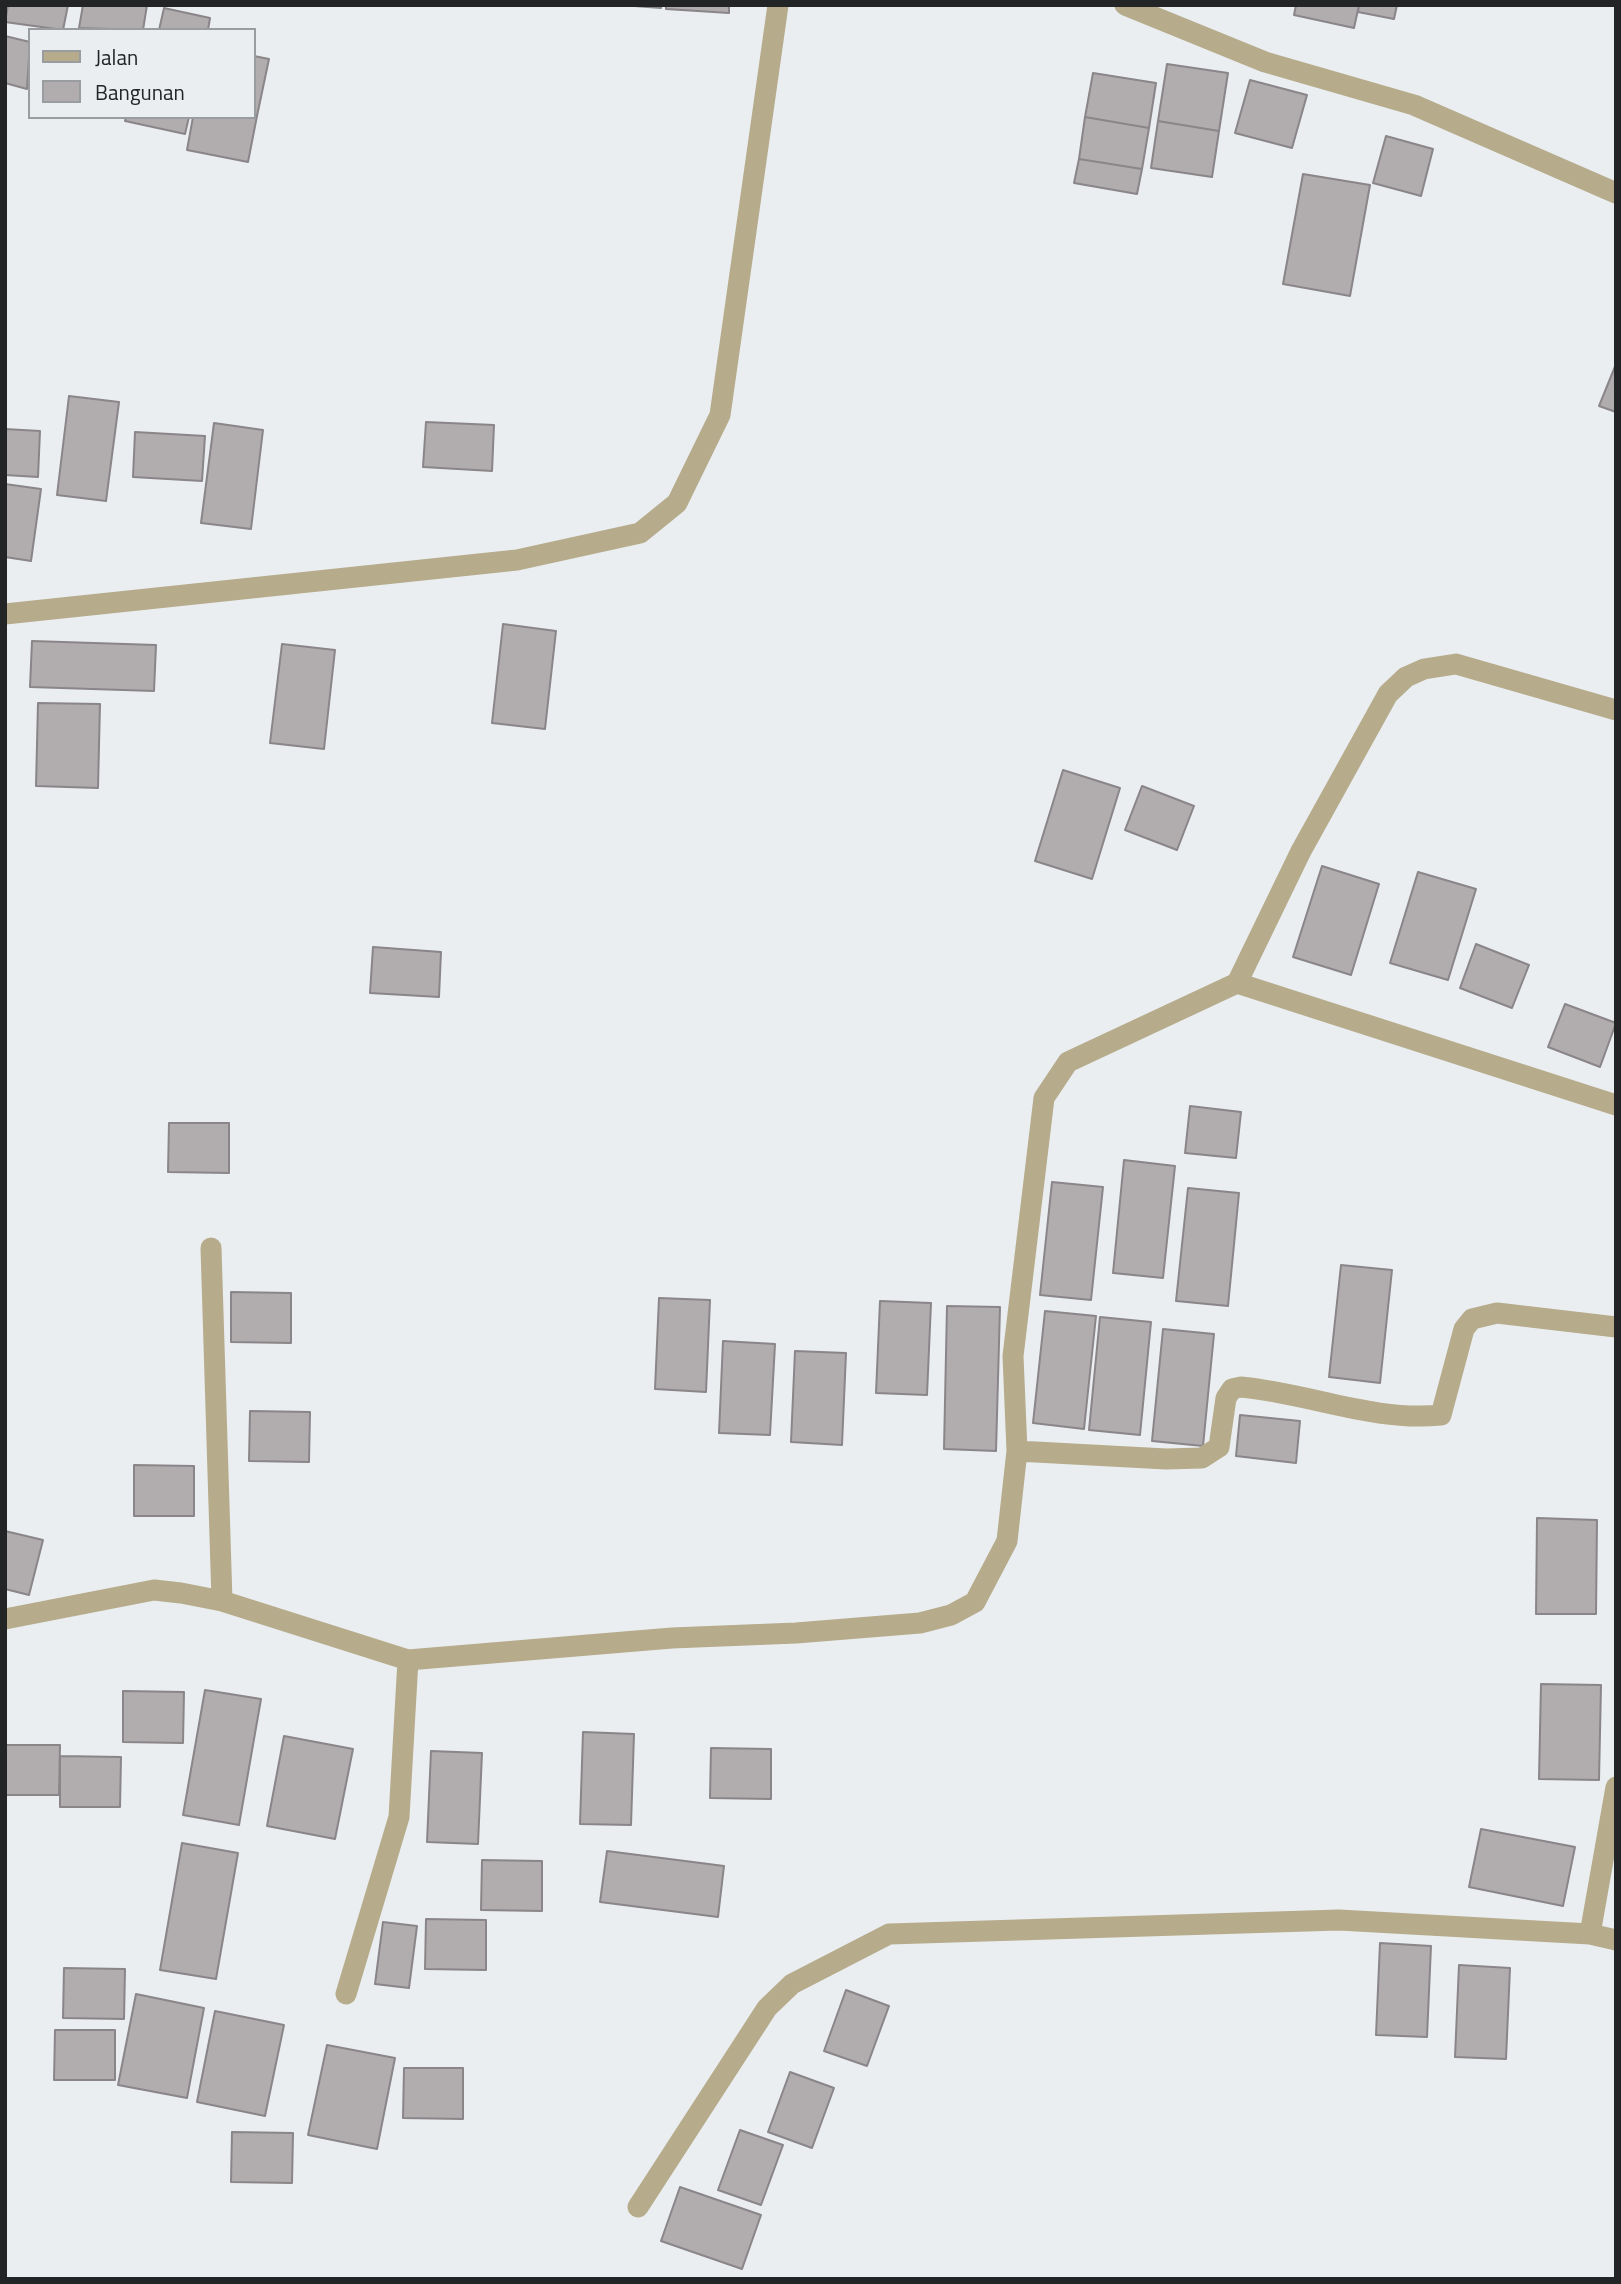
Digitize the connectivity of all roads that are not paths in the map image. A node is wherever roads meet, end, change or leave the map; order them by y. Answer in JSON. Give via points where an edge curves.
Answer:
{"nodes":[{"id":1,"x":778,"y":5,"type":"edge"},
{"id":2,"x":1125,"y":5,"type":"edge"},
{"id":3,"x":1616,"y":193,"type":"edge"},
{"id":4,"x":5,"y":614,"type":"edge"},
{"id":5,"x":1616,"y":710,"type":"edge"},
{"id":6,"x":1237,"y":984,"type":"junction"},
{"id":7,"x":1616,"y":1105,"type":"edge"},
{"id":8,"x":211,"y":1248,"type":"dead end"},
{"id":9,"x":1616,"y":1327,"type":"edge"},
{"id":10,"x":1017,"y":1451,"type":"junction"},
{"id":11,"x":222,"y":1601,"type":"junction"},
{"id":12,"x":5,"y":1619,"type":"edge"},
{"id":13,"x":408,"y":1660,"type":"junction"},
{"id":14,"x":1616,"y":1787,"type":"edge"},
{"id":15,"x":1590,"y":1934,"type":"junction"},
{"id":16,"x":1616,"y":1940,"type":"edge"},
{"id":17,"x":345,"y":1994,"type":"dead end"},
{"id":18,"x":638,"y":2207,"type":"dead end"}],
"edges":[{"from":1,"to":4,"type":"street","via":[[720,415],[677,503],[640,533],[516,560]]},
{"from":2,"to":3,"type":"street","via":[[1265,62],[1414,106]]},
{"from":5,"to":6,"type":"street","via":[[1456,664],[1406,677],[1388,694],[1301,851]]},
{"from":6,"to":7,"type":"street"},
{"from":6,"to":10,"type":"street","via":[[1068,1062],[1044,1098],[1013,1356]]},
{"from":8,"to":11,"type":"street"},
{"from":9,"to":10,"type":"street","via":[[1497,1314],[1472,1318],[1464,1329],[1441,1415],[1375,1413],[1241,1387],[1232,1389],[1226,1398],[1219,1447],[1202,1458]]},
{"from":10,"to":13,"type":"street","via":[[1007,1541],[975,1602],[951,1615],[920,1623],[851,1629],[672,1638]]},
{"from":11,"to":12,"type":"street","via":[[154,1590]]},
{"from":11,"to":13,"type":"street"},
{"from":13,"to":17,"type":"street","via":[[398,1817]]},
{"from":14,"to":15,"type":"street"},
{"from":15,"to":16,"type":"street"},
{"from":15,"to":18,"type":"street","via":[[1339,1920],[889,1934],[792,1983],[767,2008]]}]}
